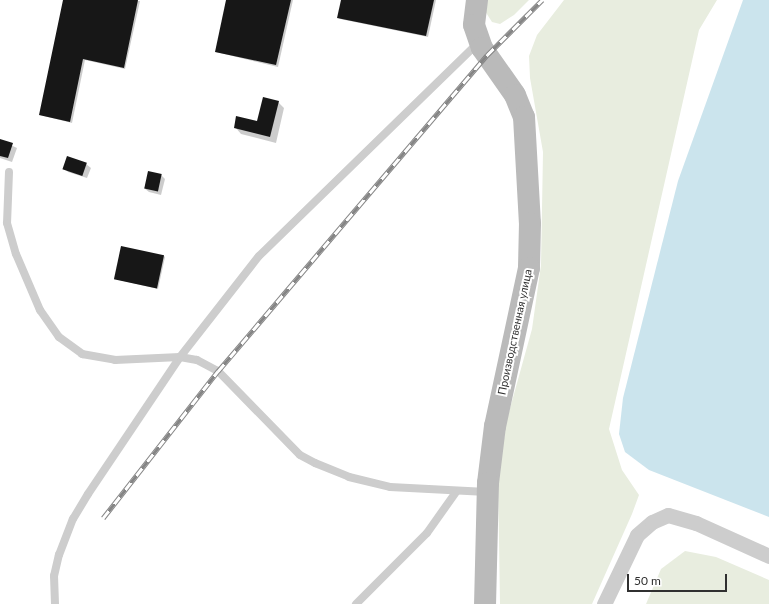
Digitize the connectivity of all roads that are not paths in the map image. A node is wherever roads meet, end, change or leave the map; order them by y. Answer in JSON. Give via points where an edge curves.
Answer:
{"nodes":[{"id":1,"x":477,"y":0,"type":"edge"},
{"id":2,"x":480,"y":41,"type":"junction"},
{"id":3,"x":10,"y":172,"type":"dead end"},
{"id":4,"x":180,"y":357,"type":"junction"},
{"id":5,"x":456,"y":492,"type":"junction"},
{"id":6,"x":487,"y":492,"type":"junction"},
{"id":7,"x":769,"y":556,"type":"edge"},
{"id":8,"x":55,"y":604,"type":"edge"},
{"id":9,"x":356,"y":604,"type":"edge"},
{"id":10,"x":486,"y":604,"type":"edge"},
{"id":11,"x":604,"y":604,"type":"edge"}],
"edges":[{"from":1,"to":2,"type":"street","name":"Производственная улица","via":[[474,26]]},
{"from":2,"to":4,"type":"lane","via":[[259,256]]},
{"from":2,"to":6,"type":"street","name":"Производственная улица","via":[[515,95],[524,117],[529,178],[529,268],[495,426]]},
{"from":3,"to":4,"type":"lane","via":[[7,223],[40,310],[59,337],[82,354],[116,360]]},
{"from":4,"to":5,"type":"lane","via":[[197,360],[218,371],[300,454],[315,463],[349,476],[390,487]]},
{"from":4,"to":8,"type":"lane","via":[[73,519],[58,555],[54,576]]},
{"from":5,"to":6,"type":"lane"},
{"from":5,"to":9,"type":"lane","via":[[427,533]]},
{"from":6,"to":10,"type":"street","name":"Производственная улица"},
{"from":7,"to":11,"type":"street","via":[[696,523],[668,515],[652,522],[637,535]]}]}
